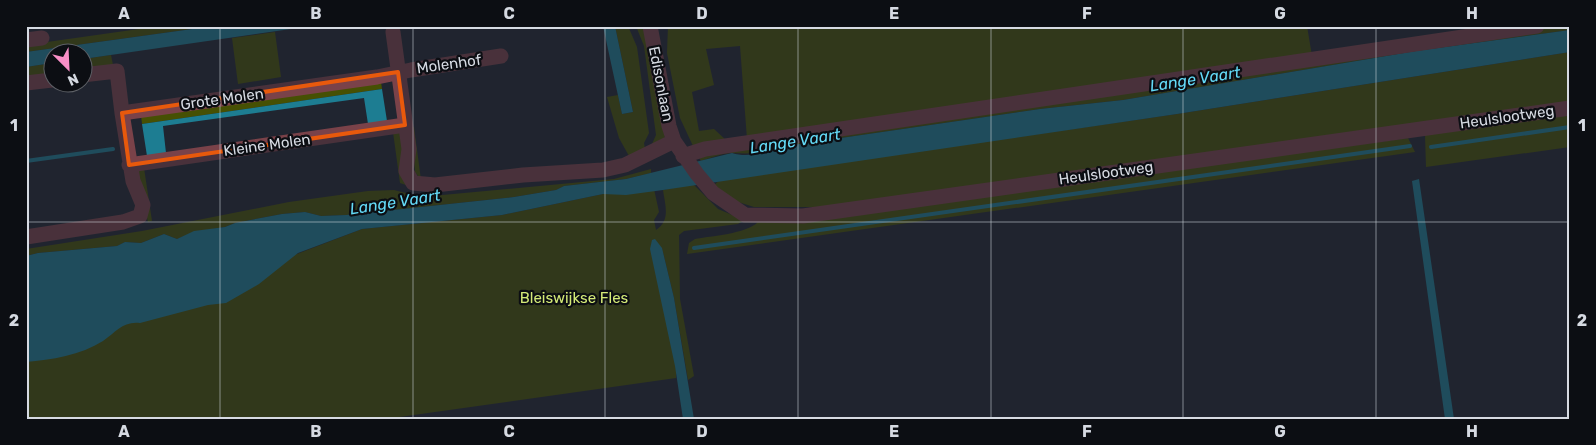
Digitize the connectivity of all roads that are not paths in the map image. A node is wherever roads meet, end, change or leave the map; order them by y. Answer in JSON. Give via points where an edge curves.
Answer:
{"nodes":[{"id":1,"x":650,"y":26,"type":"edge"},
{"id":2,"x":1537,"y":26,"type":"edge"},
{"id":3,"x":393,"y":32,"type":"dead end"},
{"id":4,"x":42,"y":38,"type":"dead end"},
{"id":5,"x":26,"y":40,"type":"edge"},
{"id":6,"x":501,"y":56,"type":"dead end"},
{"id":7,"x":398,"y":72,"type":"junction"},
{"id":8,"x":92,"y":75,"type":"edge"},
{"id":9,"x":42,"y":81,"type":"edge"},
{"id":10,"x":26,"y":83,"type":"edge"},
{"id":11,"x":1570,"y":108,"type":"edge"},
{"id":12,"x":122,"y":113,"type":"junction"},
{"id":13,"x":405,"y":125,"type":"junction"},
{"id":14,"x":674,"y":141,"type":"junction"},
{"id":15,"x":683,"y":156,"type":"junction"},
{"id":16,"x":129,"y":164,"type":"junction"},
{"id":17,"x":26,"y":237,"type":"edge"}],
"edges":[{"from":1,"to":14,"type":"street","name":"Edisonlaan"},
{"from":2,"to":15,"type":"street","via":[[715,148]]},
{"from":3,"to":7,"type":"street"},
{"from":4,"to":5,"type":"street"},
{"from":6,"to":7,"type":"street","name":"Molenhof"},
{"from":7,"to":12,"type":"street","name":"Grote Molen"},
{"from":7,"to":13,"type":"street"},
{"from":8,"to":12,"type":"street","via":[[117,71]]},
{"from":9,"to":10,"type":"street"},
{"from":11,"to":15,"type":"street","name":"Heulslootweg","via":[[803,216],[745,215],[713,193]]},
{"from":12,"to":16,"type":"street"},
{"from":13,"to":14,"type":"street","via":[[409,149],[406,171],[408,178],[419,185],[603,170],[625,165]]},
{"from":13,"to":16,"type":"street","name":"Kleine Molen"},
{"from":14,"to":15,"type":"street","name":"Heulslootweg"},
{"from":16,"to":17,"type":"street","via":[[143,205],[140,216],[123,222]]}]}
